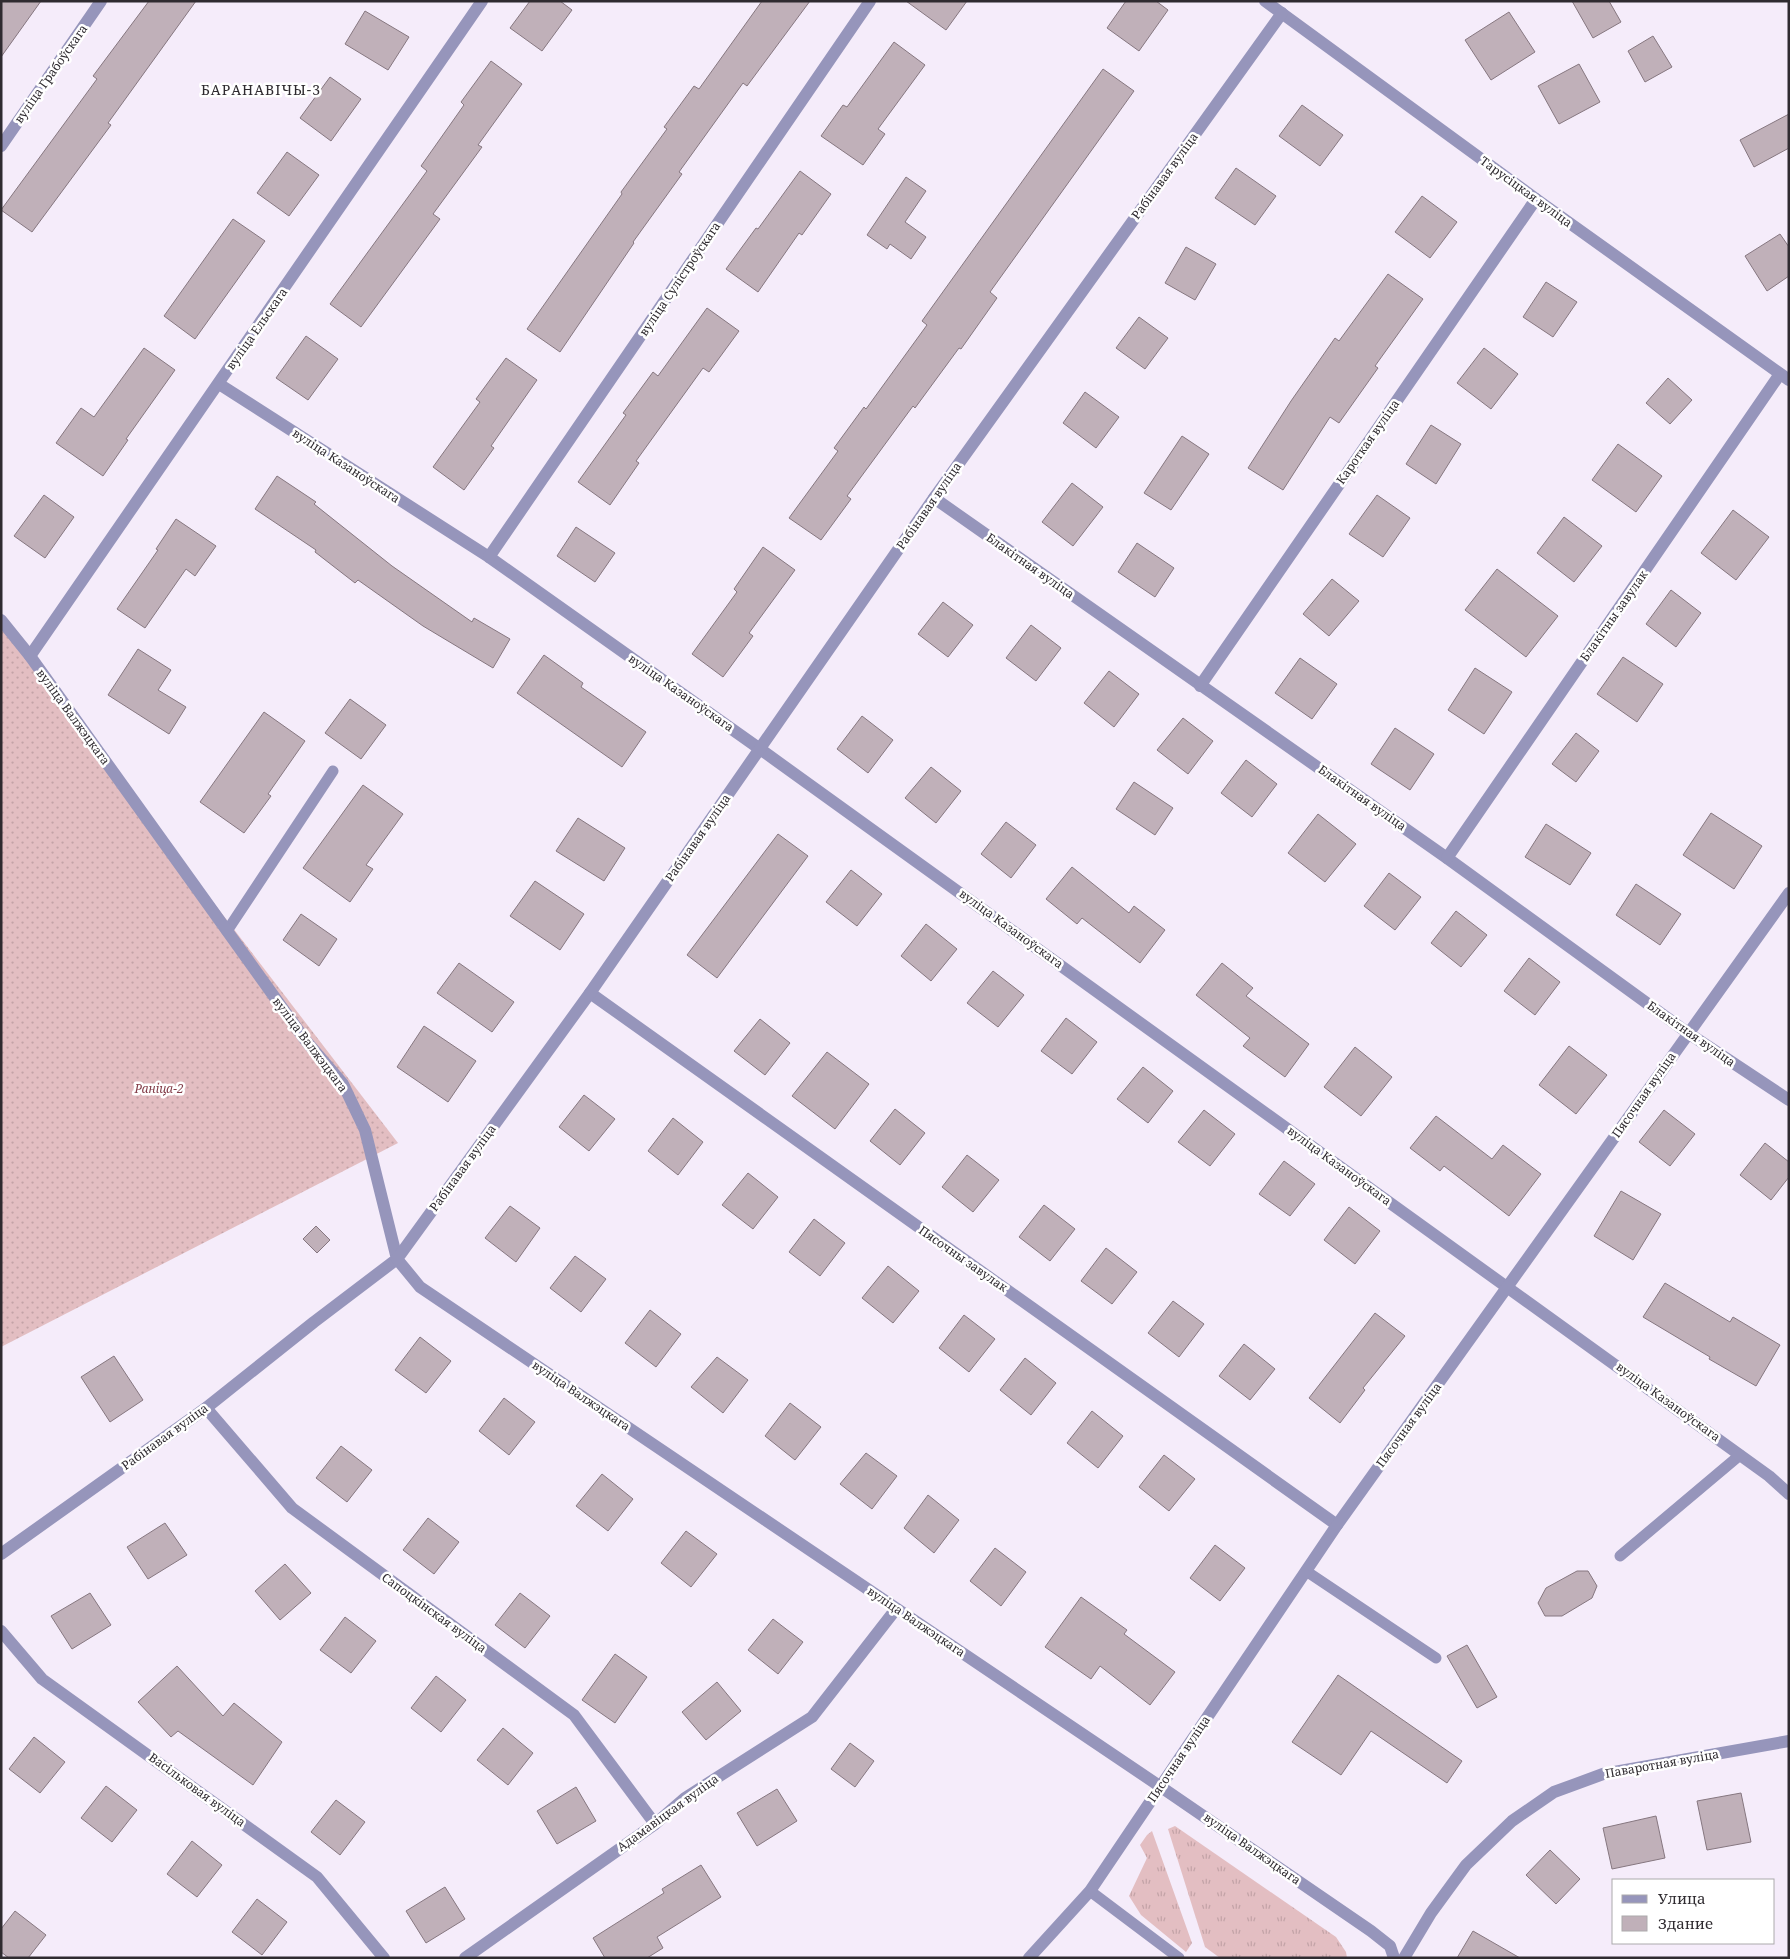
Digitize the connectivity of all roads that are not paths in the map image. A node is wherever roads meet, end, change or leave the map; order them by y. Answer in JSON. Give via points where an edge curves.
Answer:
{"nodes":[{"id":1,"x":101,"y":1,"type":"edge"},
{"id":2,"x":482,"y":1,"type":"edge"},
{"id":3,"x":870,"y":1,"type":"edge"},
{"id":4,"x":1265,"y":1,"type":"edge"},
{"id":5,"x":1282,"y":13,"type":"junction"},
{"id":6,"x":1,"y":146,"type":"edge"},
{"id":7,"x":1536,"y":199,"type":"junction"},
{"id":8,"x":1785,"y":377,"type":"edge"},
{"id":9,"x":219,"y":384,"type":"junction"},
{"id":10,"x":934,"y":498,"type":"junction"},
{"id":11,"x":489,"y":556,"type":"junction"},
{"id":12,"x":1,"y":620,"type":"edge"},
{"id":13,"x":30,"y":656,"type":"junction"},
{"id":14,"x":1200,"y":686,"type":"junction"},
{"id":15,"x":760,"y":749,"type":"junction"},
{"id":16,"x":333,"y":771,"type":"dead end"},
{"id":17,"x":1447,"y":858,"type":"junction"},
{"id":18,"x":1789,"y":892,"type":"edge"},
{"id":19,"x":227,"y":931,"type":"junction"},
{"id":20,"x":590,"y":993,"type":"junction"},
{"id":21,"x":1688,"y":1033,"type":"junction"},
{"id":22,"x":1789,"y":1100,"type":"edge"},
{"id":23,"x":398,"y":1259,"type":"junction"},
{"id":24,"x":1508,"y":1287,"type":"junction"},
{"id":25,"x":206,"y":1408,"type":"junction"},
{"id":26,"x":1740,"y":1455,"type":"junction"},
{"id":27,"x":1789,"y":1494,"type":"edge"},
{"id":28,"x":1337,"y":1525,"type":"junction"},
{"id":29,"x":1,"y":1554,"type":"edge"},
{"id":30,"x":1620,"y":1556,"type":"dead end"},
{"id":31,"x":1306,"y":1571,"type":"junction"},
{"id":32,"x":896,"y":1609,"type":"junction"},
{"id":33,"x":1,"y":1631,"type":"edge"},
{"id":34,"x":1436,"y":1658,"type":"dead end"},
{"id":35,"x":1789,"y":1741,"type":"edge"},
{"id":36,"x":1161,"y":1786,"type":"junction"},
{"id":37,"x":655,"y":1824,"type":"junction"},
{"id":38,"x":1090,"y":1891,"type":"junction"},
{"id":39,"x":384,"y":1958,"type":"edge"},
{"id":40,"x":465,"y":1958,"type":"edge"},
{"id":41,"x":1030,"y":1958,"type":"edge"},
{"id":42,"x":1179,"y":1958,"type":"edge"},
{"id":43,"x":1394,"y":1958,"type":"edge"},
{"id":44,"x":1404,"y":1958,"type":"edge"}],
"edges":[{"from":1,"to":6,"type":"street","name":"вуліца Грабоўскага"},
{"from":2,"to":9,"type":"street","name":"вуліца Ельскага"},
{"from":3,"to":11,"type":"street","name":"вуліца Сулістроўскага"},
{"from":4,"to":5,"type":"street","name":"Тарусіцкая вуліца"},
{"from":5,"to":7,"type":"street","name":"Тарусіцкая вуліца"},
{"from":5,"to":10,"type":"street","name":"Рабінавая вуліца"},
{"from":7,"to":8,"type":"street","name":"Тарусіцкая вуліца"},
{"from":7,"to":14,"type":"street","name":"Кароткая вуліца"},
{"from":8,"to":17,"type":"street","name":"Блакітны завулак"},
{"from":9,"to":11,"type":"street","name":"вуліца Казаноўскага"},
{"from":9,"to":13,"type":"street","name":"вуліца Ельскага"},
{"from":10,"to":14,"type":"street","name":"Блакітная вуліца"},
{"from":10,"to":15,"type":"street","name":"Рабінавая вуліца"},
{"from":11,"to":15,"type":"street","name":"вуліца Казаноўскага"},
{"from":12,"to":13,"type":"street","name":"вуліца Валжэцкага"},
{"from":13,"to":19,"type":"street","name":"вуліца Валжэцкага"},
{"from":14,"to":17,"type":"street","name":"Блакітная вуліца"},
{"from":15,"to":20,"type":"street","name":"Рабінавая вуліца"},
{"from":15,"to":24,"type":"street","name":"вуліца Казаноўскага"},
{"from":16,"to":19,"type":"lane"},
{"from":17,"to":21,"type":"street","name":"Блакітная вуліца"},
{"from":18,"to":21,"type":"street","name":"Пясочная вуліца"},
{"from":19,"to":23,"type":"street","name":"вуліца Валжэцкага","via":[[306,1041],[343,1084],[365,1130]]},
{"from":20,"to":23,"type":"street","name":"Рабінавая вуліца"},
{"from":20,"to":28,"type":"street","name":"Пясочны завулак"},
{"from":21,"to":22,"type":"street","name":"Блакітная вуліца"},
{"from":21,"to":24,"type":"street","name":"Пясочная вуліца"},
{"from":23,"to":25,"type":"street","name":"Рабінавая вуліца"},
{"from":23,"to":32,"type":"street","name":"вуліца Валжэцкага","via":[[420,1287]]},
{"from":24,"to":26,"type":"street","name":"вуліца Казаноўскага"},
{"from":24,"to":28,"type":"street","name":"Пясочная вуліца"},
{"from":25,"to":29,"type":"street","name":"Рабінавая вуліца"},
{"from":25,"to":37,"type":"street","name":"Сапоцкінская вуліца","via":[[292,1508],[574,1715]]},
{"from":26,"to":27,"type":"street","name":"вуліца Казаноўскага"},
{"from":26,"to":30,"type":"lane"},
{"from":28,"to":31,"type":"street","name":"Пясочная вуліца"},
{"from":31,"to":34,"type":"lane"},
{"from":31,"to":36,"type":"street","name":"Пясочная вуліца"},
{"from":32,"to":36,"type":"street","name":"вуліца Валжэцкага"},
{"from":32,"to":37,"type":"street","name":"Адамавіцкая вуліца","via":[[812,1716],[685,1798]]},
{"from":33,"to":39,"type":"street","name":"Васільковая вуліца","via":[[42,1679],[317,1877]]},
{"from":35,"to":44,"type":"street","name":"Паваротная вуліца","via":[[1602,1774],[1554,1792],[1512,1821],[1466,1865]]},
{"from":36,"to":38,"type":"street","name":"Пясочная вуліца"},
{"from":36,"to":43,"type":"street","name":"вуліца Валжэцкага","via":[[1371,1931],[1390,1946]]},
{"from":37,"to":40,"type":"street","name":"Адамавіцкая вуліца"},
{"from":38,"to":41,"type":"street","name":"Пясочная вуліца"},
{"from":38,"to":42,"type":"lane"}]}
